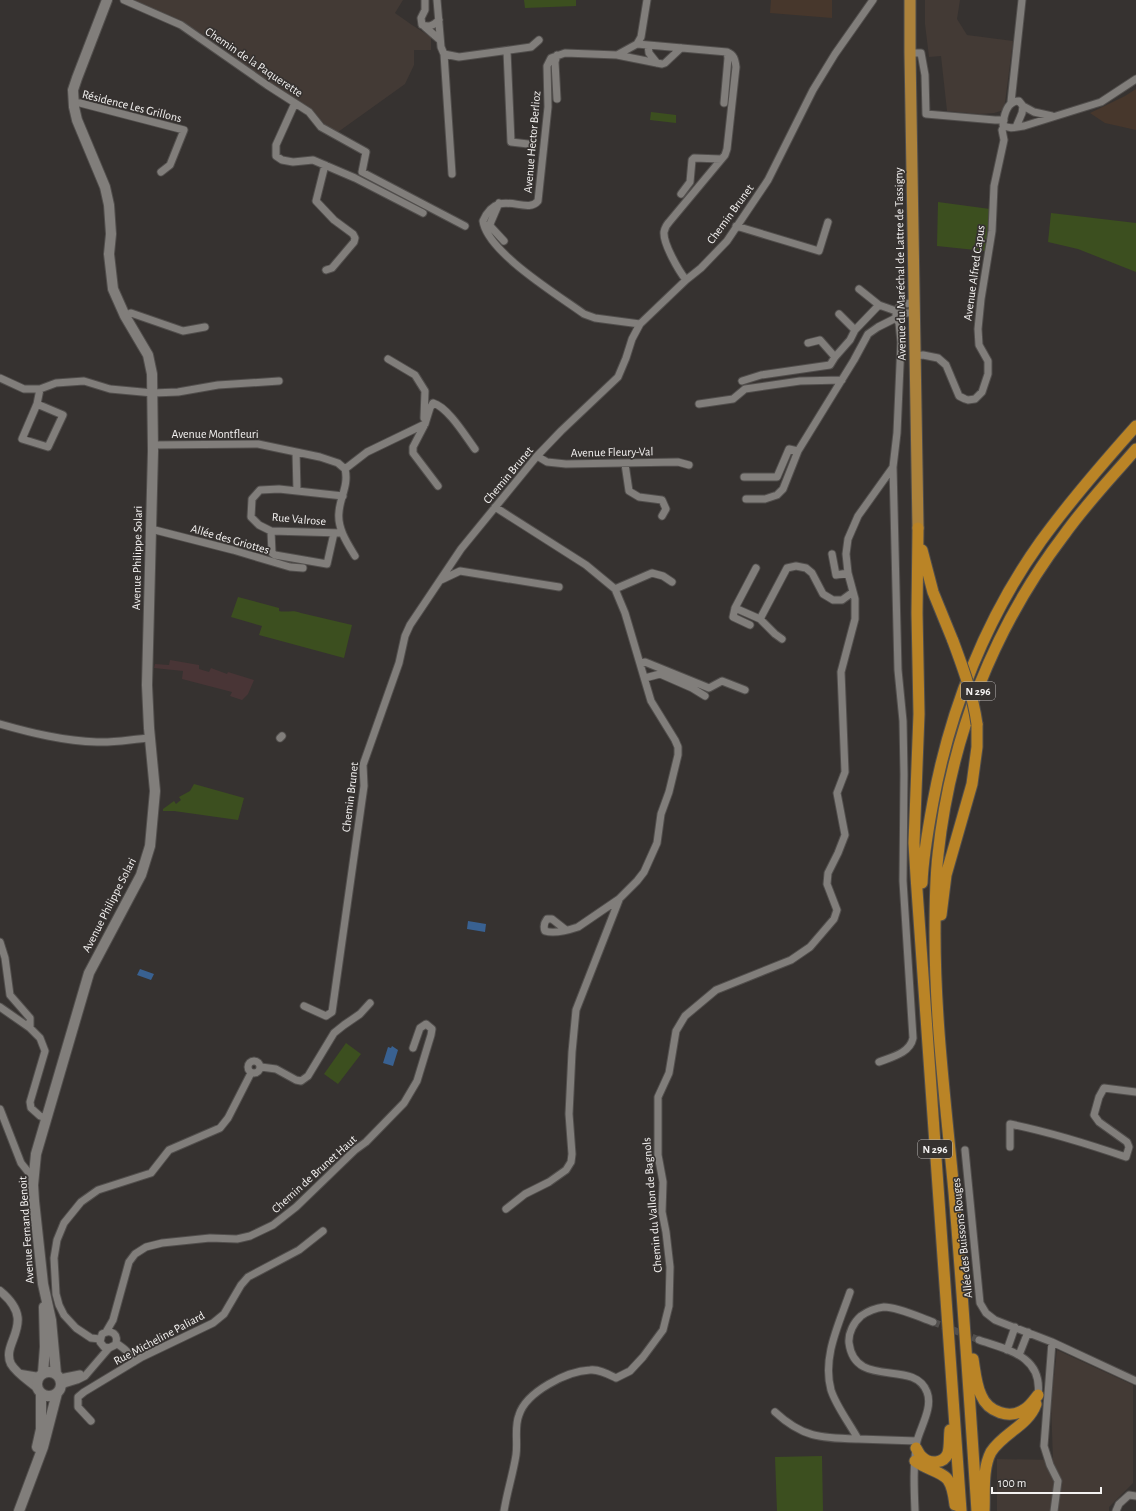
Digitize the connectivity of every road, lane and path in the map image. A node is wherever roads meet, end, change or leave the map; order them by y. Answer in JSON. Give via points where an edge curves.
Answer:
{"nodes":[{"id":1,"x":107,"y":0,"type":"edge"},
{"id":2,"x":124,"y":0,"type":"edge"},
{"id":3,"x":425,"y":0,"type":"edge"},
{"id":4,"x":437,"y":0,"type":"edge"},
{"id":5,"x":644,"y":0,"type":"edge"},
{"id":6,"x":647,"y":0,"type":"edge"},
{"id":7,"x":873,"y":0,"type":"edge"},
{"id":8,"x":910,"y":0,"type":"edge"},
{"id":9,"x":1022,"y":0,"type":"edge"},
{"id":10,"x":644,"y":14,"type":"junction"},
{"id":11,"x":439,"y":20,"type":"junction"},
{"id":12,"x":422,"y":25,"type":"junction"},
{"id":13,"x":440,"y":40,"type":"junction"},
{"id":14,"x":539,"y":40,"type":"dead end"},
{"id":15,"x":637,"y":44,"type":"junction"},
{"id":16,"x":648,"y":45,"type":"junction"},
{"id":17,"x":681,"y":48,"type":"junction"},
{"id":18,"x":507,"y":51,"type":"junction"},
{"id":19,"x":727,"y":52,"type":"junction"},
{"id":20,"x":916,"y":53,"type":"junction"},
{"id":21,"x":444,"y":54,"type":"junction"},
{"id":22,"x":557,"y":55,"type":"junction"},
{"id":23,"x":616,"y":55,"type":"junction"},
{"id":24,"x":657,"y":63,"type":"junction"},
{"id":25,"x":1136,"y":79,"type":"edge"},
{"id":26,"x":1014,"y":84,"type":"junction"},
{"id":27,"x":557,"y":99,"type":"dead end"},
{"id":28,"x":1011,"y":102,"type":"junction"},
{"id":29,"x":73,"y":103,"type":"junction"},
{"id":30,"x":294,"y":103,"type":"junction"},
{"id":31,"x":724,"y":103,"type":"dead end"},
{"id":32,"x":1021,"y":103,"type":"junction"},
{"id":33,"x":1054,"y":116,"type":"junction"},
{"id":34,"x":1004,"y":123,"type":"junction"},
{"id":35,"x":1015,"y":127,"type":"junction"},
{"id":36,"x":1004,"y":140,"type":"junction"},
{"id":37,"x":528,"y":144,"type":"dead end"},
{"id":38,"x":721,"y":159,"type":"junction"},
{"id":39,"x":325,"y":165,"type":"junction"},
{"id":40,"x":161,"y":172,"type":"dead end"},
{"id":41,"x":452,"y":174,"type":"dead end"},
{"id":42,"x":681,"y":194,"type":"dead end"},
{"id":43,"x":499,"y":203,"type":"junction"},
{"id":44,"x":423,"y":213,"type":"dead end"},
{"id":45,"x":828,"y":222,"type":"dead end"},
{"id":46,"x":465,"y":226,"type":"dead end"},
{"id":47,"x":736,"y":226,"type":"junction"},
{"id":48,"x":504,"y":241,"type":"dead end"},
{"id":49,"x":326,"y":270,"type":"dead end"},
{"id":50,"x":686,"y":280,"type":"junction"},
{"id":51,"x":858,"y":290,"type":"dead end"},
{"id":52,"x":879,"y":305,"type":"junction"},
{"id":53,"x":914,"y":307,"type":"junction"},
{"id":54,"x":839,"y":314,"type":"dead end"},
{"id":55,"x":896,"y":314,"type":"junction"},
{"id":56,"x":125,"y":316,"type":"junction"},
{"id":57,"x":640,"y":324,"type":"junction"},
{"id":58,"x":205,"y":327,"type":"dead end"},
{"id":59,"x":855,"y":330,"type":"junction"},
{"id":60,"x":808,"y":344,"type":"dead end"},
{"id":61,"x":835,"y":356,"type":"junction"},
{"id":62,"x":915,"y":356,"type":"junction"},
{"id":63,"x":388,"y":359,"type":"dead end"},
{"id":64,"x":0,"y":378,"type":"edge"},
{"id":65,"x":842,"y":380,"type":"junction"},
{"id":66,"x":279,"y":381,"type":"dead end"},
{"id":67,"x":742,"y":381,"type":"dead end"},
{"id":68,"x":40,"y":389,"type":"junction"},
{"id":69,"x":153,"y":393,"type":"junction"},
{"id":70,"x":37,"y":404,"type":"junction"},
{"id":71,"x":699,"y":404,"type":"dead end"},
{"id":72,"x":425,"y":424,"type":"junction"},
{"id":73,"x":1136,"y":426,"type":"edge"},
{"id":74,"x":153,"y":445,"type":"junction"},
{"id":75,"x":1136,"y":448,"type":"edge"},
{"id":76,"x":475,"y":449,"type":"dead end"},
{"id":77,"x":798,"y":451,"type":"junction"},
{"id":78,"x":296,"y":452,"type":"junction"},
{"id":79,"x":537,"y":456,"type":"junction"},
{"id":80,"x":625,"y":464,"type":"junction"},
{"id":81,"x":689,"y":465,"type":"dead end"},
{"id":82,"x":893,"y":467,"type":"junction"},
{"id":83,"x":345,"y":469,"type":"junction"},
{"id":84,"x":744,"y":477,"type":"dead end"},
{"id":85,"x":438,"y":486,"type":"dead end"},
{"id":86,"x":297,"y":491,"type":"junction"},
{"id":87,"x":343,"y":496,"type":"junction"},
{"id":88,"x":746,"y":499,"type":"dead end"},
{"id":89,"x":495,"y":507,"type":"junction"},
{"id":90,"x":662,"y":516,"type":"dead end"},
{"id":91,"x":918,"y":528,"type":"junction"},
{"id":92,"x":151,"y":529,"type":"junction"},
{"id":93,"x":272,"y":531,"type":"junction"},
{"id":94,"x":338,"y":533,"type":"junction"},
{"id":95,"x":832,"y":554,"type":"dead end"},
{"id":96,"x":355,"y":556,"type":"dead end"},
{"id":97,"x":303,"y":568,"type":"dead end"},
{"id":98,"x":756,"y":568,"type":"dead end"},
{"id":99,"x":848,"y":573,"type":"junction"},
{"id":100,"x":441,"y":580,"type":"junction"},
{"id":101,"x":672,"y":582,"type":"dead end"},
{"id":102,"x":559,"y":586,"type":"dead end"},
{"id":103,"x":615,"y":589,"type":"junction"},
{"id":104,"x":853,"y":592,"type":"junction"},
{"id":105,"x":735,"y":608,"type":"junction"},
{"id":106,"x":760,"y":619,"type":"junction"},
{"id":107,"x":750,"y":625,"type":"dead end"},
{"id":108,"x":782,"y":639,"type":"dead end"},
{"id":109,"x":641,"y":664,"type":"junction"},
{"id":110,"x":645,"y":678,"type":"junction"},
{"id":111,"x":745,"y":690,"type":"dead end"},
{"id":112,"x":705,"y":696,"type":"dead end"},
{"id":113,"x":0,"y":724,"type":"edge"},
{"id":114,"x":150,"y":738,"type":"junction"},
{"id":115,"x":619,"y":899,"type":"junction"},
{"id":116,"x":566,"y":930,"type":"dead end"},
{"id":117,"x":920,"y":936,"type":"junction"},
{"id":118,"x":0,"y":942,"type":"edge"},
{"id":119,"x":935,"y":978,"type":"junction"},
{"id":120,"x":370,"y":1003,"type":"dead end"},
{"id":121,"x":304,"y":1006,"type":"dead end"},
{"id":122,"x":0,"y":1007,"type":"edge"},
{"id":123,"x":30,"y":1028,"type":"junction"},
{"id":124,"x":413,"y":1048,"type":"dead end"},
{"id":125,"x":879,"y":1062,"type":"dead end"},
{"id":126,"x":261,"y":1067,"type":"junction"},
{"id":127,"x":251,"y":1073,"type":"junction"},
{"id":128,"x":1136,"y":1092,"type":"edge"},
{"id":129,"x":0,"y":1109,"type":"edge"},
{"id":130,"x":46,"y":1118,"type":"junction"},
{"id":131,"x":1010,"y":1147,"type":"dead end"},
{"id":132,"x":965,"y":1150,"type":"dead end"},
{"id":133,"x":34,"y":1174,"type":"junction"},
{"id":134,"x":506,"y":1209,"type":"dead end"},
{"id":135,"x":323,"y":1231,"type":"dead end"},
{"id":136,"x":962,"y":1289,"type":"junction"},
{"id":137,"x":0,"y":1291,"type":"edge"},
{"id":138,"x":850,"y":1292,"type":"dead end"},
{"id":139,"x":44,"y":1294,"type":"junction"},
{"id":140,"x":113,"y":1320,"type":"junction"},
{"id":141,"x":933,"y":1322,"type":"tunnel mouth"},
{"id":142,"x":1015,"y":1327,"type":"junction"},
{"id":143,"x":106,"y":1332,"type":"junction"},
{"id":144,"x":1028,"y":1332,"type":"junction"},
{"id":145,"x":114,"y":1334,"type":"junction"},
{"id":146,"x":979,"y":1340,"type":"tunnel mouth"},
{"id":147,"x":1052,"y":1342,"type":"junction"},
{"id":148,"x":104,"y":1344,"type":"junction"},
{"id":149,"x":116,"y":1344,"type":"junction"},
{"id":150,"x":1007,"y":1350,"type":"junction"},
{"id":151,"x":1019,"y":1355,"type":"junction"},
{"id":152,"x":134,"y":1362,"type":"junction"},
{"id":153,"x":951,"y":1362,"type":"junction"},
{"id":154,"x":20,"y":1374,"type":"junction"},
{"id":155,"x":41,"y":1375,"type":"junction"},
{"id":156,"x":1136,"y":1381,"type":"edge"},
{"id":157,"x":59,"y":1383,"type":"junction"},
{"id":158,"x":39,"y":1391,"type":"junction"},
{"id":159,"x":1038,"y":1395,"type":"junction"},
{"id":160,"x":775,"y":1412,"type":"dead end"},
{"id":161,"x":91,"y":1421,"type":"dead end"},
{"id":162,"x":858,"y":1439,"type":"junction"},
{"id":163,"x":917,"y":1444,"type":"junction"},
{"id":164,"x":915,"y":1461,"type":"junction"},
{"id":165,"x":25,"y":1496,"type":"junction"},
{"id":166,"x":1136,"y":1496,"type":"edge"},
{"id":167,"x":19,"y":1511,"type":"edge"},
{"id":168,"x":504,"y":1511,"type":"edge"},
{"id":169,"x":915,"y":1511,"type":"edge"},
{"id":170,"x":956,"y":1511,"type":"edge"},
{"id":171,"x":961,"y":1511,"type":"edge"},
{"id":172,"x":977,"y":1511,"type":"edge"},
{"id":173,"x":984,"y":1511,"type":"edge"},
{"id":174,"x":1054,"y":1511,"type":"edge"},
{"id":175,"x":1116,"y":1511,"type":"edge"}],
"edges":[{"from":1,"to":29,"type":"main road","name":"Avenue Philippe Solari","via":[[73,90]]},
{"from":2,"to":30,"type":"street","name":"Chemin de la Paquerette","via":[[181,25]]},
{"from":3,"to":12,"type":"street"},
{"from":4,"to":11,"type":"street"},
{"from":5,"to":10,"type":"street"},
{"from":6,"to":10,"type":"street"},
{"from":7,"to":47,"type":"street","name":"Chemin Brunet","via":[[835,54],[768,180]]},
{"from":8,"to":20,"type":"main road","name":"Avenue du Maréchal de Lattre de Tassigny"},
{"from":9,"to":26,"type":"street"},
{"from":10,"to":15,"type":"street","via":[[641,37]]},
{"from":11,"to":12,"type":"street","via":[[430,26]]},
{"from":11,"to":13,"type":"street"},
{"from":12,"to":13,"type":"street"},
{"from":13,"to":21,"type":"street"},
{"from":14,"to":18,"type":"street","via":[[531,47]]},
{"from":15,"to":16,"type":"street"},
{"from":15,"to":23,"type":"street"},
{"from":16,"to":17,"type":"street"},
{"from":16,"to":24,"type":"street","via":[[649,53]]},
{"from":17,"to":19,"type":"street"},
{"from":17,"to":24,"type":"street","via":[[666,63]]},
{"from":18,"to":21,"type":"street","via":[[459,57]]},
{"from":18,"to":37,"type":"street","via":[[511,142]]},
{"from":19,"to":31,"type":"street"},
{"from":19,"to":38,"type":"street","via":[[733,55],[736,67],[727,149]]},
{"from":20,"to":34,"type":"street","via":[[925,75],[926,114]]},
{"from":20,"to":53,"type":"main road","name":"Avenue du Maréchal de Lattre de Tassigny"},
{"from":21,"to":41,"type":"street"},
{"from":22,"to":23,"type":"street"},
{"from":22,"to":27,"type":"street"},
{"from":22,"to":43,"type":"street","name":"Avenue Hector Berlioz","via":[[551,58],[547,66],[548,107],[538,201],[532,205]]},
{"from":23,"to":24,"type":"street"},
{"from":25,"to":33,"type":"street","via":[[1101,102]]},
{"from":26,"to":28,"type":"street"},
{"from":26,"to":32,"type":"street"},
{"from":28,"to":32,"type":"street"},
{"from":28,"to":34,"type":"street"},
{"from":29,"to":40,"type":"street","name":"Résidence Les Grillons","via":[[184,130],[170,166]]},
{"from":29,"to":56,"type":"main road","name":"Avenue Philippe Solari","via":[[77,120],[108,197],[112,280]]},
{"from":30,"to":39,"type":"street","via":[[276,145],[276,156],[282,160],[313,160]]},
{"from":30,"to":46,"type":"street","name":"Chemin de la Paquerette","via":[[309,112],[321,127],[366,152],[362,172]]},
{"from":32,"to":33,"type":"street","via":[[1034,112]]},
{"from":32,"to":35,"type":"street","via":[[1022,113]]},
{"from":33,"to":35,"type":"street"},
{"from":34,"to":35,"type":"street"},
{"from":34,"to":36,"type":"street"},
{"from":35,"to":36,"type":"street"},
{"from":36,"to":62,"type":"street","name":"Avenue Alfred Capus","via":[[994,186],[992,231],[978,329],[979,345],[988,361],[988,374],[982,392],[975,399],[968,400],[959,396],[946,365],[938,358]]},
{"from":38,"to":42,"type":"street","via":[[695,157],[692,160],[690,182]]},
{"from":38,"to":50,"type":"street","via":[[664,231],[678,270]]},
{"from":39,"to":44,"type":"street"},
{"from":39,"to":49,"type":"street","via":[[316,201],[355,238],[332,268]]},
{"from":43,"to":48,"type":"street","via":[[490,224]]},
{"from":43,"to":57,"type":"street","via":[[485,216],[484,228],[511,260],[584,314],[595,318]]},
{"from":45,"to":47,"type":"street","via":[[819,251]]},
{"from":47,"to":50,"type":"street","name":"Chemin Brunet","via":[[727,241]]},
{"from":50,"to":57,"type":"street","name":"Chemin Brunet"},
{"from":51,"to":52,"type":"street"},
{"from":52,"to":55,"type":"street"},
{"from":52,"to":59,"type":"street"},
{"from":53,"to":55,"type":"street"},
{"from":53,"to":55,"type":"street","via":[[901,305]]},
{"from":53,"to":62,"type":"main road","name":"Avenue du Maréchal de Lattre de Tassigny"},
{"from":54,"to":59,"type":"street"},
{"from":55,"to":65,"type":"street","via":[[868,334]]},
{"from":55,"to":82,"type":"street","name":"Chemin du Vallon de Bagnols","via":[[901,342]]},
{"from":56,"to":58,"type":"street","via":[[131,313],[183,331]]},
{"from":56,"to":69,"type":"main road","name":"Avenue Philippe Solari","via":[[148,355]]},
{"from":57,"to":79,"type":"street","name":"Chemin Brunet","via":[[618,377]]},
{"from":59,"to":61,"type":"street","via":[[850,340]]},
{"from":60,"to":61,"type":"street","via":[[820,340]]},
{"from":61,"to":67,"type":"street","via":[[830,365]]},
{"from":62,"to":91,"type":"main road","name":"Avenue du Maréchal de Lattre de Tassigny"},
{"from":63,"to":72,"type":"street","via":[[415,376],[425,391]]},
{"from":64,"to":68,"type":"street","via":[[24,389]]},
{"from":65,"to":71,"type":"street","via":[[745,389],[733,399]]},
{"from":65,"to":77,"type":"street"},
{"from":66,"to":69,"type":"street"},
{"from":68,"to":69,"type":"street","via":[[56,383],[84,381],[110,389]]},
{"from":68,"to":70,"type":"street"},
{"from":69,"to":74,"type":"main road","name":"Avenue Philippe Solari"},
{"from":70,"to":70,"type":"street","via":[[22,439],[48,448],[63,415]]},
{"from":72,"to":76,"type":"street","via":[[433,403],[438,405]]},
{"from":72,"to":83,"type":"street","via":[[367,452]]},
{"from":72,"to":85,"type":"street","via":[[413,447],[413,453]]},
{"from":73,"to":117,"type":"highway","number":"N 296","via":[[1041,541],[995,616],[978,654],[948,736],[938,777],[924,856]]},
{"from":74,"to":78,"type":"street","name":"Avenue Montfleuri","via":[[258,444]]},
{"from":74,"to":92,"type":"main road","name":"Avenue Philippe Solari"},
{"from":75,"to":119,"type":"highway","number":"N 296","via":[[1088,504],[1049,556],[995,648],[979,686],[957,757],[942,827],[935,899]]},
{"from":77,"to":84,"type":"street","via":[[789,449],[777,477]]},
{"from":77,"to":88,"type":"street","via":[[783,489],[777,495],[765,499]]},
{"from":78,"to":83,"type":"street","name":"Avenue Montfleuri","via":[[338,463]]},
{"from":78,"to":86,"type":"street"},
{"from":79,"to":80,"type":"street","name":"Avenue Fleury-Val","via":[[547,462],[566,464]]},
{"from":79,"to":89,"type":"street","name":"Chemin Brunet"},
{"from":80,"to":81,"type":"street","name":"Avenue Fleury-Val","via":[[678,462]]},
{"from":80,"to":90,"type":"street","via":[[629,490],[639,497],[662,500],[666,509]]},
{"from":82,"to":99,"type":"street","name":"Chemin du Vallon de Bagnols","via":[[858,516],[848,539]]},
{"from":82,"to":125,"type":"street","via":[[898,670],[903,721],[903,881],[913,1038],[910,1046],[902,1053]]},
{"from":83,"to":87,"type":"street","via":[[346,484]]},
{"from":86,"to":87,"type":"street","name":"Rue Valrose"},
{"from":86,"to":93,"type":"street","name":"Rue Valrose","via":[[260,490],[252,499],[251,517]]},
{"from":87,"to":94,"type":"street","via":[[338,512]]},
{"from":89,"to":100,"type":"street","name":"Chemin Brunet","via":[[461,549]]},
{"from":89,"to":103,"type":"street","via":[[586,565]]},
{"from":91,"to":117,"type":"highway","via":[[919,714],[914,843]]},
{"from":91,"to":119,"type":"highway","bridge":true,"via":[[933,592],[970,689],[977,724],[972,784],[946,875]]},
{"from":92,"to":97,"type":"street","name":"Allée des Griottes","via":[[290,568]]},
{"from":92,"to":114,"type":"main road","name":"Avenue Philippe Solari","via":[[147,685]]},
{"from":93,"to":94,"type":"street","name":"Rue Valrose"},
{"from":93,"to":94,"type":"street","via":[[272,553],[275,555],[327,564]]},
{"from":94,"to":96,"type":"street"},
{"from":95,"to":99,"type":"street","via":[[836,575]]},
{"from":98,"to":105,"type":"street"},
{"from":99,"to":104,"type":"street","name":"Chemin du Vallon de Bagnols"},
{"from":100,"to":102,"type":"street","via":[[460,571]]},
{"from":100,"to":121,"type":"street","name":"Chemin Brunet","via":[[405,636],[399,663],[363,765],[364,786],[332,1012],[326,1016]]},
{"from":101,"to":103,"type":"street","via":[[652,573]]},
{"from":103,"to":109,"type":"street"},
{"from":104,"to":106,"type":"street","via":[[842,600],[833,600],[823,594],[812,573],[806,568],[786,568]]},
{"from":104,"to":168,"type":"street","name":"Chemin du Vallon de Bagnols","via":[[855,619],[841,672],[845,772],[837,793],[845,835],[828,873],[827,884],[836,910],[834,919],[810,947],[791,960],[716,990],[685,1016],[676,1031],[670,1073],[658,1096],[658,1155],[663,1182],[662,1212],[670,1267],[670,1306],[664,1330],[630,1372],[616,1378],[591,1369],[569,1373],[526,1400],[518,1416],[516,1454]]},
{"from":105,"to":106,"type":"street"},
{"from":105,"to":107,"type":"street","via":[[733,617]]},
{"from":106,"to":108,"type":"street"},
{"from":109,"to":110,"type":"street"},
{"from":109,"to":111,"type":"street","via":[[651,664],[709,688],[722,682]]},
{"from":110,"to":112,"type":"street","via":[[660,674]]},
{"from":110,"to":115,"type":"street","via":[[651,701],[675,740],[678,755],[661,814],[657,844],[637,881]]},
{"from":113,"to":114,"type":"street","via":[[78,741],[116,742]]},
{"from":114,"to":130,"type":"main road","name":"Avenue Philippe Solari","via":[[155,791],[148,856],[141,875],[89,973]]},
{"from":115,"to":116,"type":"street","via":[[578,927]]},
{"from":115,"to":134,"type":"street","via":[[576,1010],[569,1114],[571,1162],[566,1170],[525,1194]]},
{"from":117,"to":153,"type":"highway","number":"N 296"},
{"from":118,"to":123,"type":"street","via":[[6,958],[10,995],[30,1018]]},
{"from":119,"to":136,"type":"highway","number":"N 296"},
{"from":120,"to":126,"type":"street","via":[[360,1014],[334,1033],[308,1076],[301,1081],[276,1069]]},
{"from":122,"to":123,"type":"street"},
{"from":123,"to":130,"type":"street","via":[[40,1038],[45,1051],[30,1102],[31,1108]]},
{"from":124,"to":140,"type":"street","name":"Chemin de Brunet Haut","via":[[420,1028],[426,1024],[430,1026],[431,1035],[417,1082],[404,1103],[296,1207],[273,1225],[250,1236],[170,1242],[146,1247],[135,1254],[129,1262]]},
{"from":126,"to":127,"type":"street","via":[[258,1073]]},
{"from":126,"to":127,"type":"street","via":[[259,1063],[252,1061],[248,1066]]},
{"from":127,"to":148,"type":"street","via":[[228,1118],[220,1128],[169,1150],[151,1173],[98,1190],[81,1202],[64,1223],[57,1240],[54,1258],[59,1305],[76,1328]]},
{"from":128,"to":131,"type":"street","via":[[1104,1088],[1094,1115],[1099,1122],[1127,1142],[1129,1147],[1126,1157],[1045,1131],[1010,1124]]},
{"from":129,"to":133,"type":"street","via":[[22,1163],[28,1173]]},
{"from":130,"to":133,"type":"main road","name":"Avenue Fernand Benoit","via":[[36,1154]]},
{"from":132,"to":142,"type":"street","name":"Allée des Buissons Rouges","via":[[980,1303],[990,1317]]},
{"from":133,"to":139,"type":"main road","name":"Avenue Fernand Benoit","via":[[34,1201]]},
{"from":135,"to":152,"type":"street","name":"Rue Micheline Paliard","via":[[299,1250],[248,1277],[224,1314],[213,1323]]},
{"from":136,"to":159,"type":"highway","number":"N 296","via":[[977,1382],[984,1402],[995,1410],[1014,1414],[1026,1409]]},
{"from":136,"to":172,"type":"highway","number":"N 296"},
{"from":137,"to":154,"type":"street","via":[[10,1300],[17,1315],[17,1329],[10,1346],[9,1359]]},
{"from":138,"to":162,"type":"street","via":[[832,1344],[828,1370],[831,1390]]},
{"from":139,"to":155,"type":"main road","name":"Avenue Fernand Benoit","via":[[45,1348]]},
{"from":139,"to":157,"type":"main road","name":"Avenue Fernand Benoit","via":[[51,1320]]},
{"from":140,"to":143,"type":"street","name":"Chemin de Brunet Haut"},
{"from":140,"to":145,"type":"street","name":"Chemin de Brunet Haut"},
{"from":141,"to":163,"type":"street","via":[[890,1308],[874,1309],[859,1318],[849,1339],[854,1356],[867,1368],[912,1376],[925,1387],[929,1403]]},
{"from":142,"to":144,"type":"street","name":"Allée des Buissons Rouges"},
{"from":142,"to":150,"type":"street"},
{"from":143,"to":145,"type":"street"},
{"from":143,"to":148,"type":"street","via":[[102,1334]]},
{"from":144,"to":147,"type":"street","name":"Allée des Buissons Rouges"},
{"from":144,"to":151,"type":"street"},
{"from":145,"to":149,"type":"street"},
{"from":146,"to":150,"type":"street"},
{"from":147,"to":156,"type":"street","name":"Allée des Buissons Rouges"},
{"from":147,"to":174,"type":"street","via":[[1044,1446],[1058,1481]]},
{"from":148,"to":149,"type":"street","via":[[113,1347]]},
{"from":148,"to":157,"type":"street","via":[[99,1360],[82,1378]]},
{"from":149,"to":152,"type":"street","via":[[124,1348]]},
{"from":150,"to":151,"type":"street"},
{"from":151,"to":159,"type":"street","via":[[1033,1366],[1036,1372]]},
{"from":152,"to":161,"type":"street","name":"Rue Micheline Paliard","via":[[78,1397],[78,1407]]},
{"from":153,"to":163,"type":"highway","via":[[948,1452],[943,1460],[932,1462],[922,1457]]},
{"from":153,"to":171,"type":"highway","number":"N 296"},
{"from":154,"to":155,"type":"street"},
{"from":154,"to":158,"type":"street"},
{"from":155,"to":157,"type":"main road","via":[[48,1372]]},
{"from":155,"to":158,"type":"main road","via":[[37,1382]]},
{"from":157,"to":158,"type":"main road","via":[[50,1396]]},
{"from":157,"to":165,"type":"main road","name":"Avenue Fernand Benoit","via":[[47,1436]]},
{"from":158,"to":165,"type":"main road","name":"Avenue Fernand Benoit","via":[[41,1429]]},
{"from":159,"to":173,"type":"highway","via":[[1032,1412],[991,1453],[987,1466]]},
{"from":160,"to":162,"type":"street","via":[[784,1421],[813,1436]]},
{"from":162,"to":163,"type":"street"},
{"from":163,"to":164,"type":"street"},
{"from":164,"to":169,"type":"street"},
{"from":164,"to":170,"type":"highway","via":[[948,1480]]},
{"from":165,"to":167,"type":"main road","name":"Avenue Fernand Benoit"},
{"from":166,"to":175,"type":"street","via":[[1129,1495],[1119,1504]]}]}
